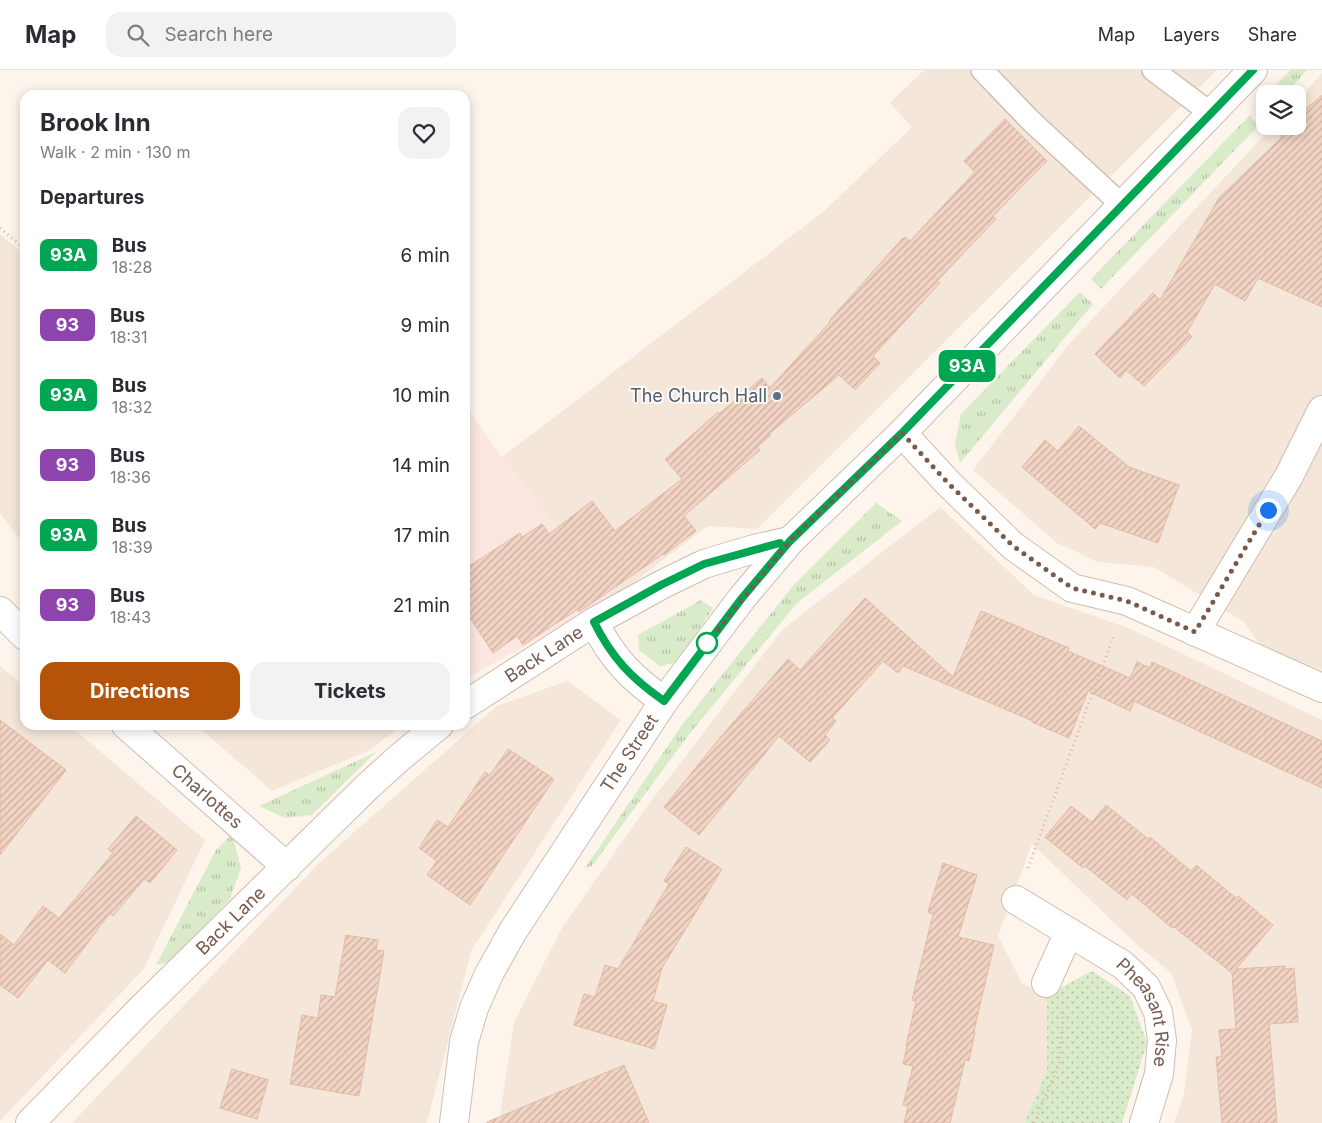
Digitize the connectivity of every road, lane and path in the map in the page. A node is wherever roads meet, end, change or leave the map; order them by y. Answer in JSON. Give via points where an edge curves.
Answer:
{"nodes":[{"id":1,"x":982,"y":70,"type":"edge"},
{"id":2,"x":1153,"y":70,"type":"edge"},
{"id":3,"x":1253,"y":70,"type":"edge"},
{"id":4,"x":1212,"y":114,"type":"junction"},
{"id":5,"x":1123,"y":206,"type":"junction"},
{"id":6,"x":0,"y":228,"type":"edge"},
{"id":7,"x":20,"y":244,"type":"edge"},
{"id":8,"x":1322,"y":410,"type":"edge"},
{"id":9,"x":902,"y":433,"type":"junction"},
{"id":10,"x":790,"y":541,"type":"junction"},
{"id":11,"x":1127,"y":601,"type":"junction"},
{"id":12,"x":0,"y":612,"type":"edge"},
{"id":13,"x":594,"y":622,"type":"junction"},
{"id":14,"x":20,"y":631,"type":"edge"},
{"id":15,"x":1195,"y":632,"type":"junction"},
{"id":16,"x":1322,"y":688,"type":"edge"},
{"id":17,"x":664,"y":701,"type":"junction"},
{"id":18,"x":470,"y":702,"type":"edge"},
{"id":19,"x":132,"y":730,"type":"edge"},
{"id":20,"x":433,"y":730,"type":"edge"},
{"id":21,"x":287,"y":867,"type":"junction"},
{"id":22,"x":1016,"y":900,"type":"joint"},
{"id":23,"x":1069,"y":932,"type":"junction"},
{"id":24,"x":1050,"y":975,"type":"joint"},
{"id":25,"x":30,"y":1123,"type":"edge"},
{"id":26,"x":454,"y":1123,"type":"edge"},
{"id":27,"x":1034,"y":1123,"type":"edge"},
{"id":28,"x":1144,"y":1123,"type":"edge"}],
"edges":[{"from":1,"to":5,"type":"lane"},
{"from":2,"to":4,"type":"lane"},
{"from":3,"to":4,"type":"street","name":"The Street"},
{"from":4,"to":5,"type":"street","name":"The Street"},
{"from":5,"to":9,"type":"street","name":"The Street"},
{"from":6,"to":7,"type":"path"},
{"from":8,"to":15,"type":"street","via":[[1289,476]]},
{"from":9,"to":10,"type":"street","name":"The Street"},
{"from":9,"to":11,"type":"street","via":[[1013,546],[1072,588]]},
{"from":10,"to":13,"type":"street","name":"Back Lane","via":[[704,564]]},
{"from":10,"to":17,"type":"street","name":"The Street"},
{"from":11,"to":15,"type":"street"},
{"from":11,"to":22,"type":"path"},
{"from":12,"to":14,"type":"street"},
{"from":13,"to":17,"type":"street","via":[[604,642],[624,668]]},
{"from":13,"to":18,"type":"street","name":"Back Lane"},
{"from":15,"to":16,"type":"street"},
{"from":17,"to":26,"type":"street","name":"The Street","via":[[513,931],[489,974],[464,1042]]},
{"from":19,"to":21,"type":"street","name":"Charlottes"},
{"from":20,"to":21,"type":"street","name":"Back Lane","via":[[385,770]]},
{"from":21,"to":25,"type":"street","name":"Back Lane"},
{"from":22,"to":23,"type":"street","name":"Pheasant Rise"},
{"from":23,"to":24,"type":"street"},
{"from":23,"to":28,"type":"street","name":"Pheasant Rise","via":[[1123,965],[1146,987],[1158,1012],[1162,1040],[1159,1074]]},
{"from":24,"to":27,"type":"path","via":[[1063,1017],[1059,1064]]}]}
